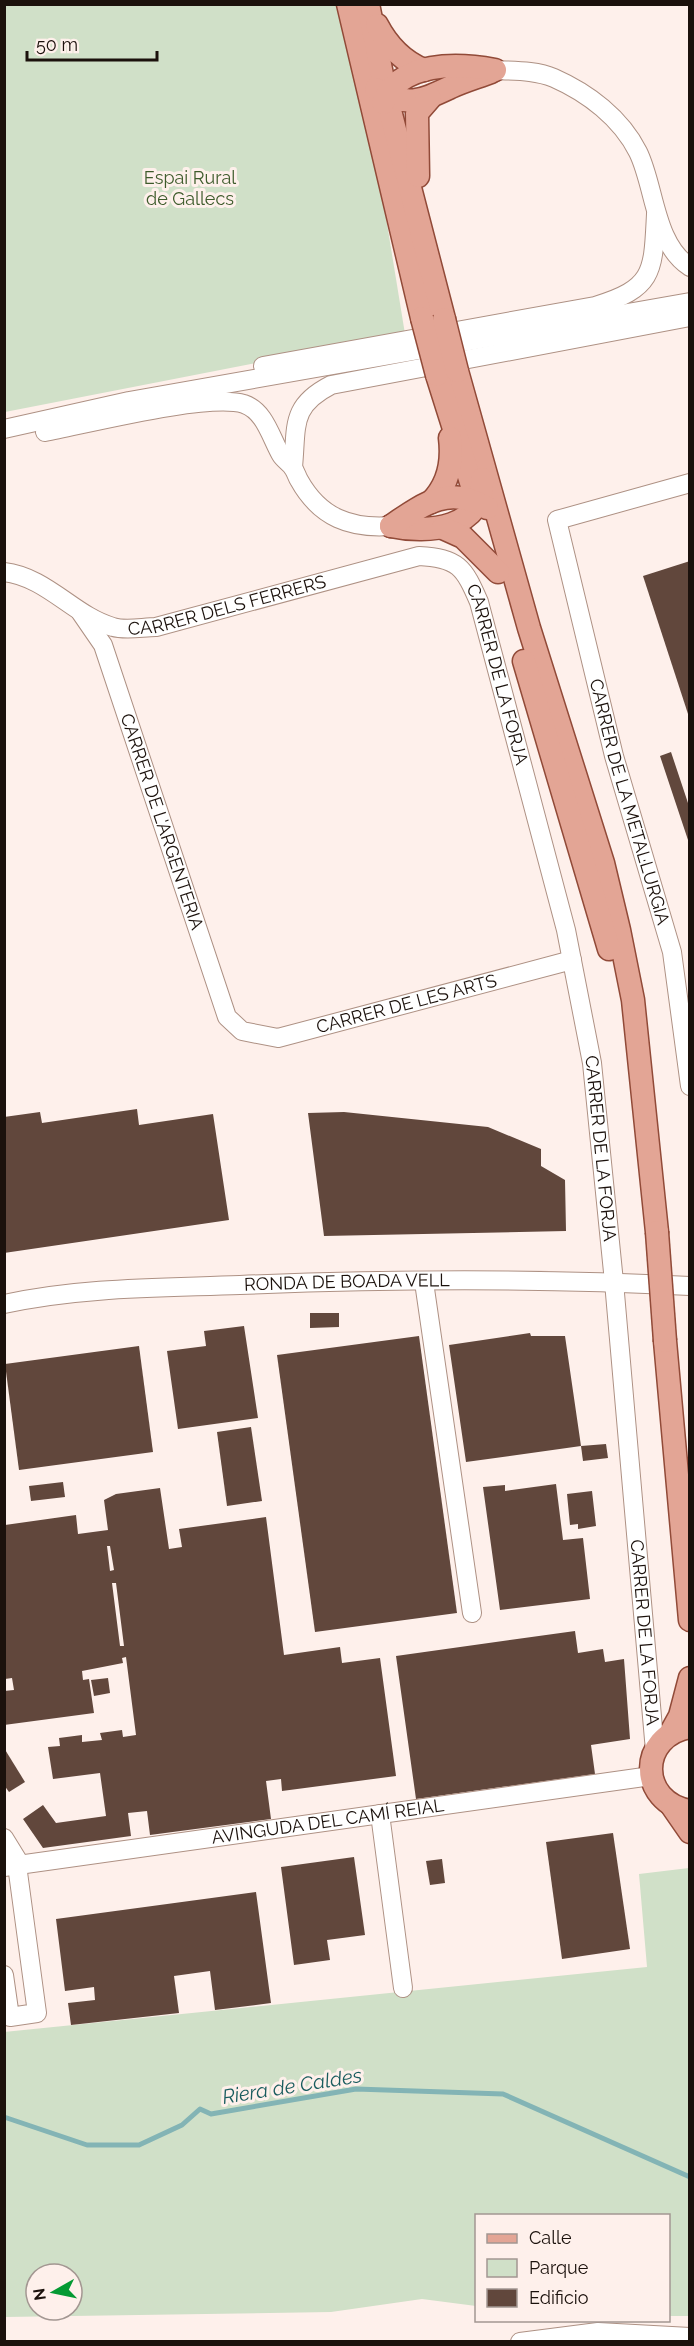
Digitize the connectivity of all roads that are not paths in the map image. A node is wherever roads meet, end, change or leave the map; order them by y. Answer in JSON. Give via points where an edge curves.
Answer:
{"nodes":[{"id":1,"x":348,"y":4,"type":"edge"},
{"id":2,"x":369,"y":9,"type":"edge"},
{"id":3,"x":424,"y":70,"type":"junction"},
{"id":4,"x":495,"y":70,"type":"junction"},
{"id":5,"x":366,"y":75,"type":"junction"},
{"id":6,"x":386,"y":95,"type":"junction"},
{"id":7,"x":429,"y":98,"type":"junction"},
{"id":8,"x":379,"y":131,"type":"junction"},
{"id":9,"x":656,"y":214,"type":"junction"},
{"id":10,"x":423,"y":231,"type":"junction"},
{"id":11,"x":690,"y":267,"type":"edge"},
{"id":12,"x":690,"y":302,"type":"edge"},
{"id":13,"x":690,"y":317,"type":"edge"},
{"id":14,"x":433,"y":318,"type":"junction"},
{"id":15,"x":447,"y":373,"type":"junction"},
{"id":16,"x":129,"y":401,"type":"junction"},
{"id":17,"x":447,"y":409,"type":"junction"},
{"id":18,"x":4,"y":429,"type":"edge"},
{"id":19,"x":4,"y":440,"type":"edge"},
{"id":20,"x":481,"y":464,"type":"junction"},
{"id":21,"x":293,"y":467,"type":"junction"},
{"id":22,"x":690,"y":483,"type":"edge"},
{"id":23,"x":431,"y":502,"type":"junction"},
{"id":24,"x":478,"y":502,"type":"junction"},
{"id":25,"x":497,"y":518,"type":"junction"},
{"id":26,"x":391,"y":526,"type":"junction"},
{"id":27,"x":443,"y":528,"type":"junction"},
{"id":28,"x":457,"y":564,"type":"joint"},
{"id":29,"x":498,"y":572,"type":"junction"},
{"id":30,"x":4,"y":573,"type":"edge"},
{"id":31,"x":80,"y":612,"type":"junction"},
{"id":32,"x":690,"y":947,"type":"edge"},
{"id":33,"x":672,"y":952,"type":"junction"},
{"id":34,"x":572,"y":960,"type":"junction"},
{"id":35,"x":242,"y":1030,"type":"joint"},
{"id":36,"x":640,"y":1066,"type":"junction"},
{"id":37,"x":690,"y":1086,"type":"edge"},
{"id":38,"x":424,"y":1282,"type":"junction"},
{"id":39,"x":614,"y":1282,"type":"junction"},
{"id":40,"x":690,"y":1286,"type":"edge"},
{"id":41,"x":4,"y":1305,"type":"edge"},
{"id":42,"x":472,"y":1612,"type":"dead end"},
{"id":43,"x":690,"y":1620,"type":"edge"},
{"id":44,"x":690,"y":1678,"type":"edge"},
{"id":45,"x":680,"y":1730,"type":"edge"},
{"id":46,"x":655,"y":1751,"type":"junction"},
{"id":47,"x":651,"y":1776,"type":"junction"},
{"id":48,"x":681,"y":1808,"type":"edge"},
{"id":49,"x":380,"y":1814,"type":"junction"},
{"id":50,"x":690,"y":1832,"type":"edge"},
{"id":51,"x":4,"y":1838,"type":"edge"},
{"id":52,"x":14,"y":1865,"type":"edge"},
{"id":53,"x":4,"y":1975,"type":"edge"},
{"id":54,"x":403,"y":1988,"type":"dead end"},
{"id":55,"x":687,"y":2339,"type":"edge"},
{"id":56,"x":520,"y":2342,"type":"edge"}],
"edges":[{"from":1,"to":5,"type":"main road"},
{"from":2,"to":3,"type":"main road","via":[[392,48],[409,64]]},
{"from":2,"to":6,"type":"main road"},
{"from":3,"to":4,"type":"main road","via":[[474,66]]},
{"from":3,"to":6,"type":"main road","via":[[405,75]]},
{"from":4,"to":7,"type":"main road"},
{"from":4,"to":9,"type":"street","via":[[528,71],[553,78],[608,110],[638,152]]},
{"from":5,"to":6,"type":"main road","via":[[372,86]]},
{"from":5,"to":8,"type":"main road"},
{"from":6,"to":7,"type":"main road","via":[[408,102]]},
{"from":6,"to":8,"type":"main road","via":[[379,112]]},
{"from":6,"to":10,"type":"main road"},
{"from":7,"to":10,"type":"main road","via":[[417,113],[416,161]]},
{"from":8,"to":14,"type":"main road"},
{"from":9,"to":11,"type":"street","via":[[670,244]]},
{"from":9,"to":16,"type":"street","via":[[652,267],[643,284],[621,299],[192,379]]},
{"from":10,"to":14,"type":"main road"},
{"from":12,"to":16,"type":"street"},
{"from":13,"to":21,"type":"street","via":[[331,385],[311,395],[301,409],[294,426]]},
{"from":14,"to":15,"type":"main road","bridge":true},
{"from":15,"to":17,"type":"main road"},
{"from":15,"to":20,"type":"main road"},
{"from":16,"to":18,"type":"street"},
{"from":17,"to":23,"type":"main road","via":[[452,456],[444,489]]},
{"from":17,"to":24,"type":"main road"},
{"from":19,"to":21,"type":"street","via":[[185,406],[245,404],[271,431],[282,456]]},
{"from":20,"to":24,"type":"main road","via":[[482,495]]},
{"from":20,"to":25,"type":"main road"},
{"from":21,"to":26,"type":"street","via":[[308,493],[336,518],[366,528]]},
{"from":22,"to":33,"type":"street","name":"CARRER DE LA METAL·LURGIA","via":[[557,520],[614,756]]},
{"from":23,"to":24,"type":"main road","via":[[458,495]]},
{"from":23,"to":26,"type":"main road"},
{"from":24,"to":25,"type":"main road"},
{"from":24,"to":27,"type":"main road","via":[[471,514]]},
{"from":24,"to":29,"type":"main road"},
{"from":25,"to":36,"type":"main road","via":[[603,863],[633,1000]]},
{"from":26,"to":27,"type":"main road","via":[[408,530]]},
{"from":27,"to":29,"type":"main road","via":[[463,537]]},
{"from":28,"to":31,"type":"street","name":"CARRER DELS FERRERS","via":[[445,558],[419,556],[156,627],[115,628]]},
{"from":28,"to":34,"type":"street","name":"CARRER DE LA FORJA","via":[[470,580],[479,602]]},
{"from":29,"to":36,"type":"main road"},
{"from":30,"to":31,"type":"street","name":"CARRER DELS FERRERS","via":[[14,573],[50,589]]},
{"from":31,"to":35,"type":"street","name":"CARRER DE L'ARGENTERIA","via":[[103,645],[227,1017]]},
{"from":32,"to":33,"type":"street"},
{"from":33,"to":37,"type":"street","name":"CARRER DE LA METAL·LURGIA"},
{"from":34,"to":35,"type":"street","name":"CARRER DE LES ARTS","via":[[278,1038]]},
{"from":34,"to":39,"type":"street","name":"CARRER DE LA FORJA","via":[[592,1063]]},
{"from":36,"to":43,"type":"main road","bridge":true},
{"from":38,"to":39,"type":"street","name":"RONDA DE BOADA VELL"},
{"from":38,"to":41,"type":"street","name":"RONDA DE BOADA VELL","via":[[127,1289],[34,1298]]},
{"from":38,"to":42,"type":"street"},
{"from":39,"to":40,"type":"street","name":"RONDA DE BOADA VELL"},
{"from":39,"to":46,"type":"street","name":"CARRER DE LA FORJA"},
{"from":44,"to":45,"type":"main road"},
{"from":45,"to":46,"type":"main road"},
{"from":46,"to":47,"type":"main road"},
{"from":47,"to":48,"type":"main road","via":[[656,1790]]},
{"from":47,"to":49,"type":"street","name":"AVINGUDA DEL CAMÍ REIAL"},
{"from":48,"to":50,"type":"main road"},
{"from":49,"to":52,"type":"street","name":"AVINGUDA DEL CAMÍ REIAL"},
{"from":49,"to":54,"type":"street"},
{"from":51,"to":52,"type":"street"},
{"from":52,"to":53,"type":"street","via":[[37,2013],[10,2017]]},
{"from":55,"to":56,"type":"street","via":[[598,2332]]}]}
